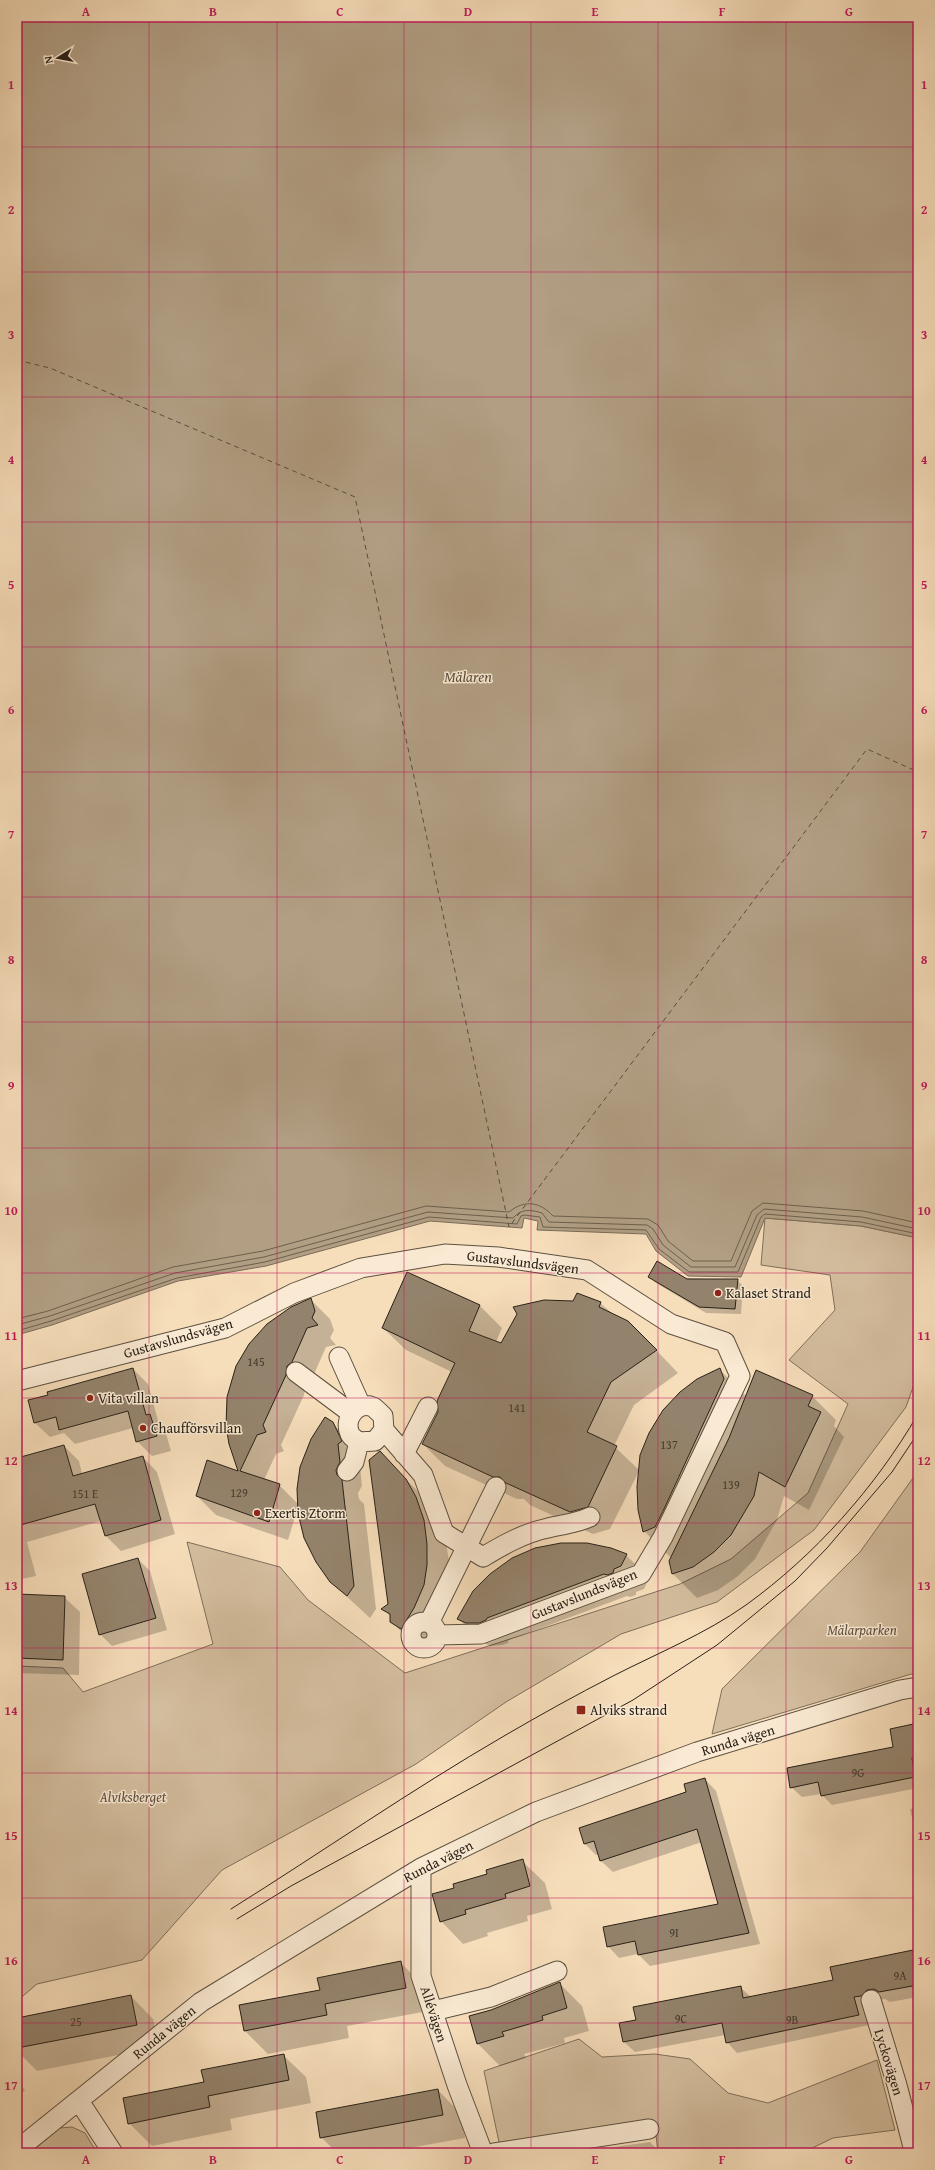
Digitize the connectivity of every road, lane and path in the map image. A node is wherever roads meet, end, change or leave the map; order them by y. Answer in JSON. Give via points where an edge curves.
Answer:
{"nodes":[{"id":1,"x":339,"y":1357,"type":"dead end"},
{"id":2,"x":296,"y":1372,"type":"dead end"},
{"id":3,"x":17,"y":1381,"type":"edge"},
{"id":4,"x":428,"y":1407,"type":"dead end"},
{"id":5,"x":356,"y":1409,"type":"junction"},
{"id":6,"x":384,"y":1430,"type":"junction"},
{"id":7,"x":359,"y":1442,"type":"junction"},
{"id":8,"x":404,"y":1454,"type":"junction"},
{"id":9,"x":347,"y":1471,"type":"dead end"},
{"id":10,"x":496,"y":1487,"type":"dead end"},
{"id":11,"x":590,"y":1517,"type":"dead end"},
{"id":12,"x":465,"y":1547,"type":"junction"},
{"id":13,"x":918,"y":1687,"type":"edge"},
{"id":14,"x":421,"y":1868,"type":"junction"},
{"id":15,"x":557,"y":1971,"type":"dead end"},
{"id":16,"x":870,"y":2000,"type":"dead end"},
{"id":17,"x":432,"y":2011,"type":"junction"},
{"id":18,"x":80,"y":2101,"type":"junction"},
{"id":19,"x":649,"y":2129,"type":"dead end"},
{"id":20,"x":914,"y":2146,"type":"edge"},
{"id":21,"x":17,"y":2150,"type":"edge"},
{"id":22,"x":113,"y":2153,"type":"edge"},
{"id":23,"x":483,"y":2153,"type":"edge"},
{"id":24,"x":494,"y":2153,"type":"edge"}],
"edges":[{"from":1,"to":5,"type":"street"},
{"from":2,"to":5,"type":"street"},
{"from":3,"to":12,"type":"street","name":"Gustavslundsvägen","via":[[225,1328],[294,1293],[361,1268],[446,1254],[498,1257],[587,1270],[671,1324],[725,1342],[740,1376],[663,1537],[641,1574],[481,1634],[433,1629]]},
{"from":4,"to":8,"type":"street"},
{"from":5,"to":6,"type":"street","via":[[373,1407],[383,1416]]},
{"from":5,"to":7,"type":"street","via":[[347,1423],[350,1434]]},
{"from":6,"to":7,"type":"street","via":[[375,1441]]},
{"from":6,"to":8,"type":"street"},
{"from":7,"to":9,"type":"street","via":[[354,1462]]},
{"from":8,"to":12,"type":"street","via":[[423,1475],[444,1533]]},
{"from":10,"to":12,"type":"street"},
{"from":11,"to":12,"type":"street","via":[[577,1524],[547,1528],[510,1540],[483,1557]]},
{"from":13,"to":14,"type":"street","name":"Runda vägen","via":[[900,1690],[697,1752],[536,1812]]},
{"from":14,"to":17,"type":"street","name":"Allévägen","via":[[421,1976]]},
{"from":14,"to":18,"type":"street","name":"Runda vägen","via":[[201,2002]]},
{"from":15,"to":17,"type":"street","via":[[491,1997]]},
{"from":16,"to":20,"type":"street","name":"Lyckovägen"},
{"from":17,"to":23,"type":"street","name":"Allévägen"},
{"from":18,"to":21,"type":"street","name":"Runda vägen"},
{"from":18,"to":22,"type":"street"},
{"from":19,"to":24,"type":"street"}]}
